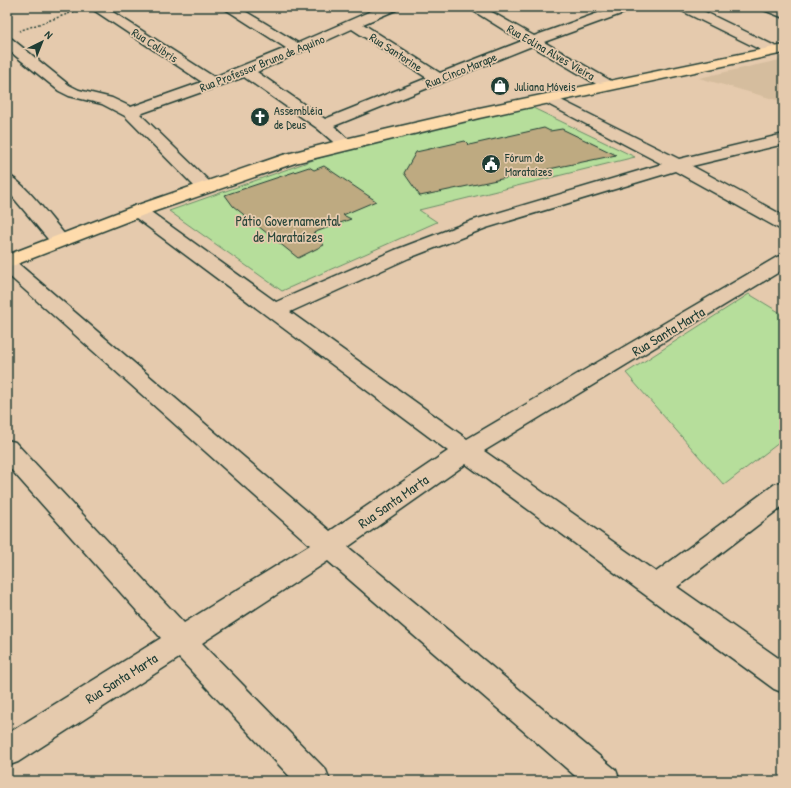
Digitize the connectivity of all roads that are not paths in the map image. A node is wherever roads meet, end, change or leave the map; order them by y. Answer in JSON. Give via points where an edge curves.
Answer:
{"nodes":[{"id":1,"x":229,"y":7,"type":"edge"},
{"id":2,"x":474,"y":7,"type":"edge"},
{"id":3,"x":685,"y":7,"type":"edge"},
{"id":4,"x":768,"y":7,"type":"edge"},
{"id":5,"x":101,"y":8,"type":"edge"},
{"id":6,"x":382,"y":8,"type":"edge"},
{"id":7,"x":615,"y":9,"type":"edge"},
{"id":8,"x":784,"y":14,"type":"edge"},
{"id":9,"x":353,"y":24,"type":"junction"},
{"id":10,"x":11,"y":37,"type":"edge"},
{"id":11,"x":533,"y":41,"type":"junction"},
{"id":12,"x":298,"y":49,"type":"junction"},
{"id":13,"x":779,"y":50,"type":"edge"},
{"id":14,"x":246,"y":71,"type":"junction"},
{"id":15,"x":439,"y":79,"type":"junction"},
{"id":16,"x":213,"y":83,"type":"junction"},
{"id":17,"x":608,"y":85,"type":"junction"},
{"id":18,"x":549,"y":98,"type":"junction"},
{"id":19,"x":130,"y":113,"type":"junction"},
{"id":20,"x":323,"y":125,"type":"junction"},
{"id":21,"x":784,"y":139,"type":"edge"},
{"id":22,"x":345,"y":144,"type":"junction"},
{"id":23,"x":677,"y":165,"type":"junction"},
{"id":24,"x":7,"y":180,"type":"edge"},
{"id":25,"x":205,"y":187,"type":"junction"},
{"id":26,"x":138,"y":211,"type":"junction"},
{"id":27,"x":784,"y":224,"type":"edge"},
{"id":28,"x":58,"y":240,"type":"junction"},
{"id":29,"x":784,"y":261,"type":"edge"},
{"id":30,"x":7,"y":263,"type":"edge"},
{"id":31,"x":274,"y":311,"type":"junction"},
{"id":32,"x":7,"y":449,"type":"edge"},
{"id":33,"x":466,"y":451,"type":"junction"},
{"id":34,"x":784,"y":491,"type":"edge"},
{"id":35,"x":328,"y":546,"type":"junction"},
{"id":36,"x":656,"y":587,"type":"junction"},
{"id":37,"x":182,"y":640,"type":"junction"},
{"id":38,"x":784,"y":679,"type":"edge"},
{"id":39,"x":7,"y":751,"type":"edge"},
{"id":40,"x":315,"y":781,"type":"edge"},
{"id":41,"x":605,"y":781,"type":"edge"}],
"edges":[{"from":1,"to":12,"type":"street"},
{"from":2,"to":11,"type":"street","name":"Rua Eolina Alves Vieira"},
{"from":3,"to":13,"type":"street"},
{"from":4,"to":8,"type":"street"},
{"from":5,"to":16,"type":"street","name":"Rua Colibris"},
{"from":6,"to":9,"type":"street","name":"Rua Professor Bruno de Aquino"},
{"from":7,"to":11,"type":"street","name":"Rua Cinco Marape"},
{"from":9,"to":12,"type":"street","name":"Rua Professor Bruno de Aquino"},
{"from":9,"to":15,"type":"street","name":"Rua Santorine"},
{"from":10,"to":19,"type":"street","via":[[64,88],[107,101]]},
{"from":11,"to":15,"type":"street","name":"Rua Cinco Marape"},
{"from":11,"to":17,"type":"street","name":"Rua Eolina Alves Vieira"},
{"from":12,"to":14,"type":"street","name":"Rua Professor Bruno de Aquino"},
{"from":13,"to":17,"type":"main road"},
{"from":14,"to":16,"type":"street","name":"Rua Professor Bruno de Aquino"},
{"from":14,"to":20,"type":"street"},
{"from":15,"to":20,"type":"street","name":"Rua Cinco Marape"},
{"from":16,"to":19,"type":"street","name":"Rua Professor Bruno de Aquino"},
{"from":17,"to":18,"type":"main road"},
{"from":18,"to":22,"type":"main road"},
{"from":18,"to":23,"type":"street"},
{"from":19,"to":25,"type":"street"},
{"from":20,"to":22,"type":"street"},
{"from":21,"to":23,"type":"street"},
{"from":22,"to":25,"type":"main road","via":[[289,159]]},
{"from":23,"to":27,"type":"street"},
{"from":23,"to":31,"type":"street","via":[[440,238]]},
{"from":24,"to":28,"type":"street"},
{"from":25,"to":26,"type":"main road"},
{"from":26,"to":28,"type":"main road"},
{"from":26,"to":31,"type":"street"},
{"from":28,"to":30,"type":"main road"},
{"from":29,"to":33,"type":"street","name":"Rua Santa Marta"},
{"from":30,"to":35,"type":"street"},
{"from":31,"to":33,"type":"street"},
{"from":32,"to":37,"type":"street"},
{"from":33,"to":35,"type":"street","name":"Rua Santa Marta"},
{"from":33,"to":36,"type":"street"},
{"from":34,"to":36,"type":"street"},
{"from":35,"to":37,"type":"street","name":"Rua Santa Marta"},
{"from":35,"to":41,"type":"street"},
{"from":36,"to":38,"type":"street"},
{"from":37,"to":39,"type":"street","name":"Rua Santa Marta"},
{"from":37,"to":40,"type":"street"}]}
